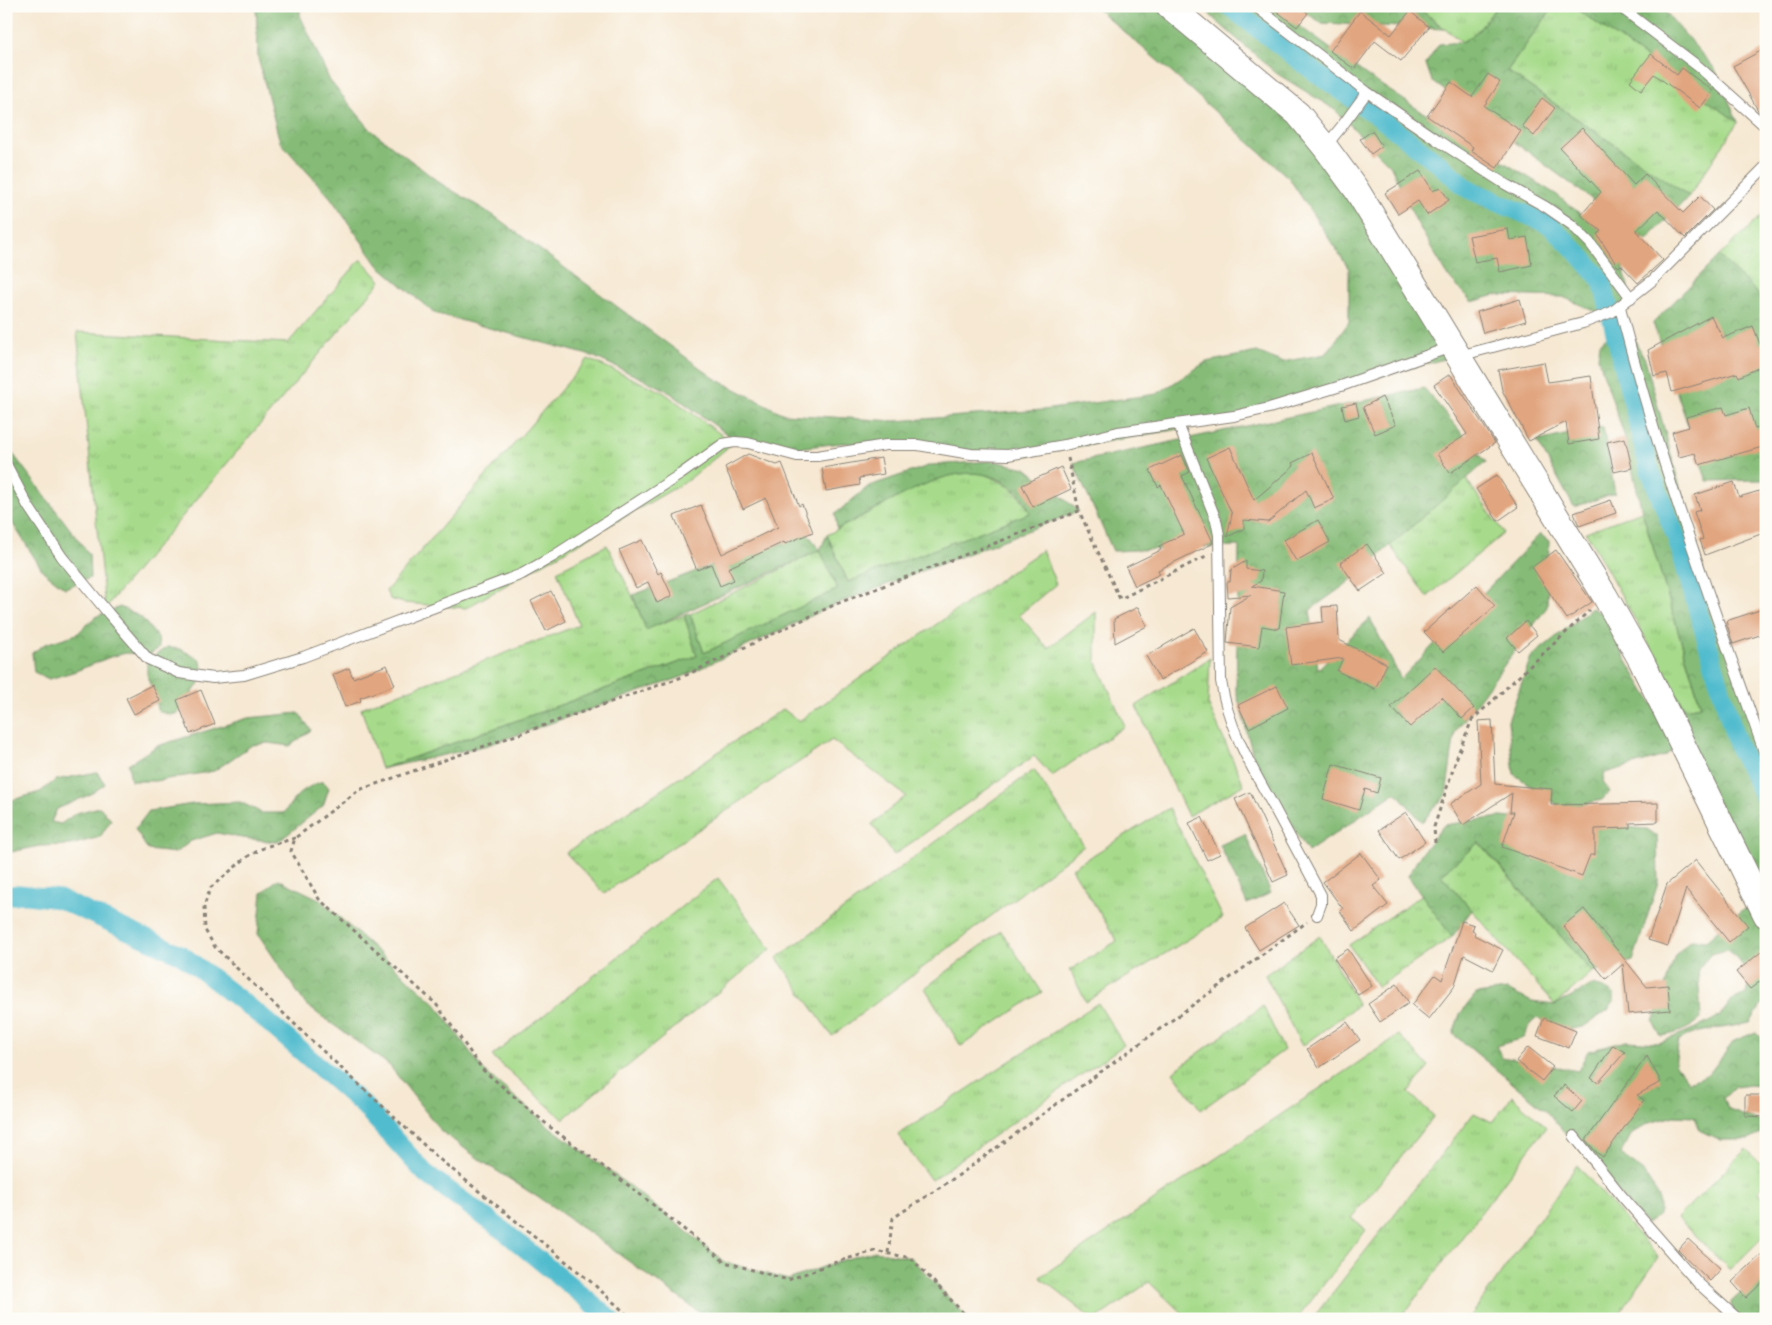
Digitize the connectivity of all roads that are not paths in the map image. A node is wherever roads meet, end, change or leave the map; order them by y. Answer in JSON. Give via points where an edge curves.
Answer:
{"nodes":[{"id":1,"x":1169,"y":6,"type":"edge"},
{"id":2,"x":1255,"y":6,"type":"edge"},
{"id":3,"x":1619,"y":6,"type":"edge"},
{"id":4,"x":1367,"y":92,"type":"junction"},
{"id":5,"x":1766,"y":127,"type":"edge"},
{"id":6,"x":1325,"y":147,"type":"junction"},
{"id":7,"x":1766,"y":166,"type":"edge"},
{"id":8,"x":1631,"y":298,"type":"junction"},
{"id":9,"x":1616,"y":310,"type":"junction"},
{"id":10,"x":1455,"y":351,"type":"junction"},
{"id":11,"x":1178,"y":424,"type":"junction"},
{"id":12,"x":6,"y":464,"type":"edge"},
{"id":13,"x":1766,"y":757,"type":"edge"},
{"id":14,"x":1317,"y":914,"type":"road end"},
{"id":15,"x":1766,"y":915,"type":"edge"},
{"id":16,"x":1574,"y":1136,"type":"dead end"},
{"id":17,"x":1738,"y":1319,"type":"edge"}],
"edges":[{"from":1,"to":6,"type":"street","via":[[1291,108]]},
{"from":2,"to":4,"type":"lane"},
{"from":3,"to":5,"type":"lane","via":[[1699,68]]},
{"from":4,"to":6,"type":"lane"},
{"from":4,"to":8,"type":"lane","via":[[1572,226],[1590,243]]},
{"from":6,"to":10,"type":"street","via":[[1356,189]]},
{"from":7,"to":8,"type":"lane","via":[[1653,280]]},
{"from":8,"to":9,"type":"lane"},
{"from":9,"to":10,"type":"lane","via":[[1583,323]]},
{"from":9,"to":13,"type":"lane","via":[[1667,475]]},
{"from":10,"to":11,"type":"lane","via":[[1270,408]]},
{"from":10,"to":15,"type":"street","via":[[1641,660]]},
{"from":11,"to":12,"type":"lane","via":[[1118,432],[1008,455],[971,454],[918,445],[886,445],[797,456],[748,442],[723,444],[522,574],[303,657],[244,674],[213,678],[179,674],[148,660],[62,556],[28,506]]},
{"from":11,"to":14,"type":"lane","via":[[1216,520],[1220,549],[1223,698],[1250,764],[1321,894]]},
{"from":16,"to":17,"type":"lane","via":[[1698,1283]]}]}
